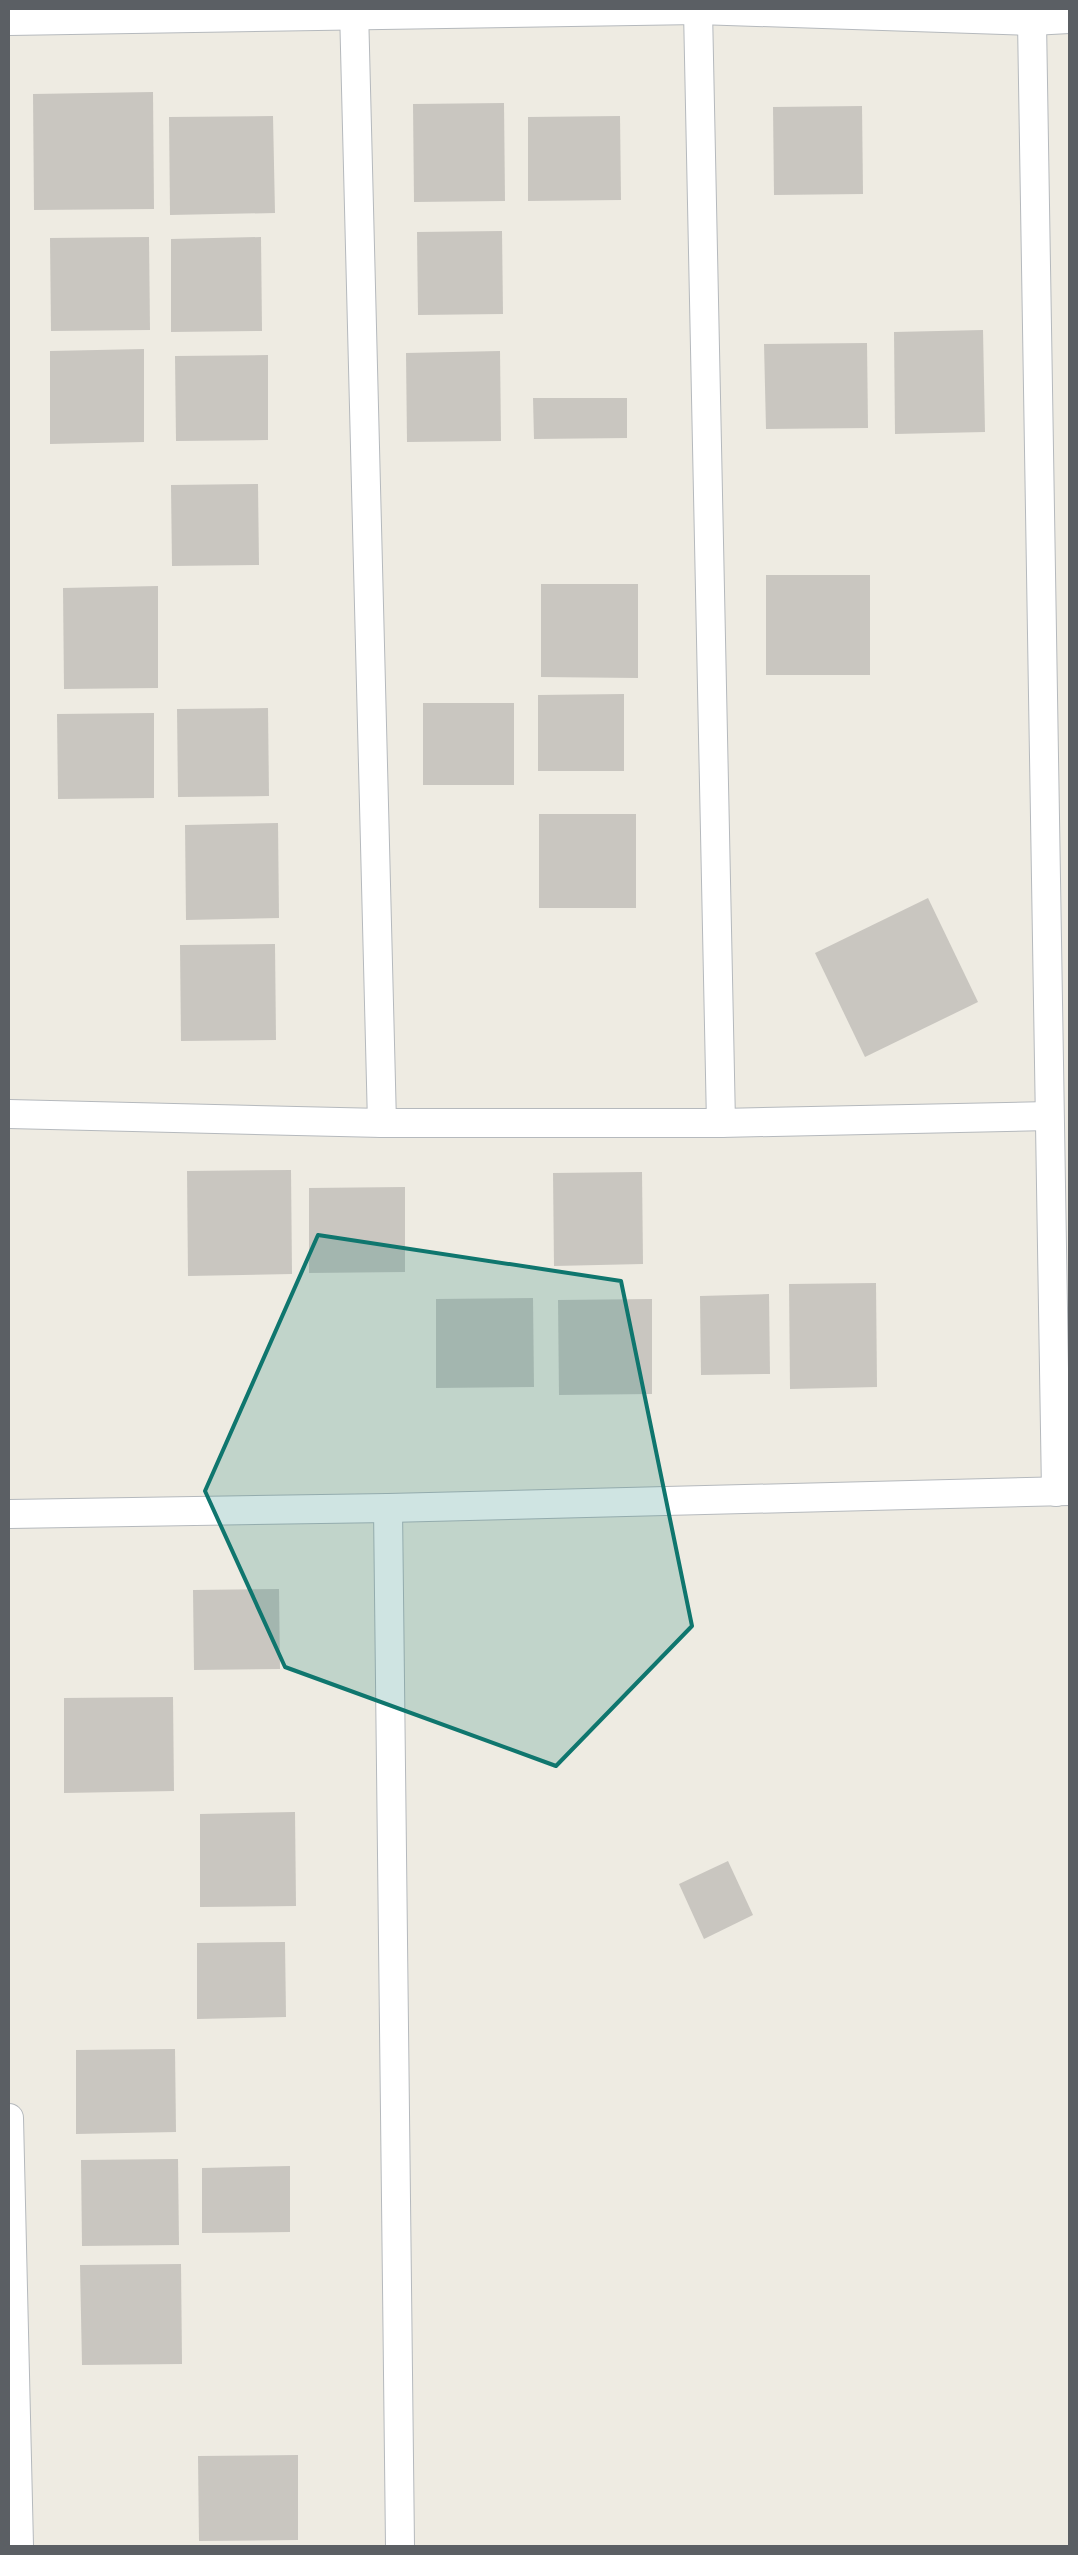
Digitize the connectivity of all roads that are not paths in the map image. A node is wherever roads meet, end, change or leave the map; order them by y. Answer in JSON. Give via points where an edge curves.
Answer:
{"nodes":[{"id":1,"x":698,"y":10,"type":"junction"},
{"id":2,"x":354,"y":12,"type":"edge"},
{"id":3,"x":1069,"y":19,"type":"edge"},
{"id":4,"x":9,"y":21,"type":"edge"},
{"id":5,"x":1032,"y":21,"type":"junction"},
{"id":6,"x":9,"y":1114,"type":"edge"},
{"id":7,"x":1050,"y":1116,"type":"junction"},
{"id":8,"x":382,"y":1123,"type":"junction"},
{"id":9,"x":721,"y":1123,"type":"junction"},
{"id":10,"x":1063,"y":1491,"type":"edge"},
{"id":11,"x":388,"y":1508,"type":"junction"},
{"id":12,"x":9,"y":1514,"type":"edge"},
{"id":13,"x":9,"y":2118,"type":"edge"},
{"id":14,"x":10,"y":2213,"type":"edge"},
{"id":15,"x":18,"y":2546,"type":"edge"},
{"id":16,"x":400,"y":2546,"type":"edge"}],
"edges":[{"from":1,"to":2,"type":"street"},
{"from":1,"to":5,"type":"street"},
{"from":1,"to":9,"type":"street"},
{"from":2,"to":4,"type":"street"},
{"from":2,"to":8,"type":"street"},
{"from":3,"to":5,"type":"street"},
{"from":5,"to":7,"type":"street"},
{"from":6,"to":8,"type":"street"},
{"from":7,"to":9,"type":"street"},
{"from":7,"to":10,"type":"street"},
{"from":8,"to":9,"type":"street"},
{"from":10,"to":11,"type":"street"},
{"from":11,"to":12,"type":"street"},
{"from":11,"to":16,"type":"street"},
{"from":13,"to":14,"type":"street"},
{"from":14,"to":15,"type":"street"}]}
